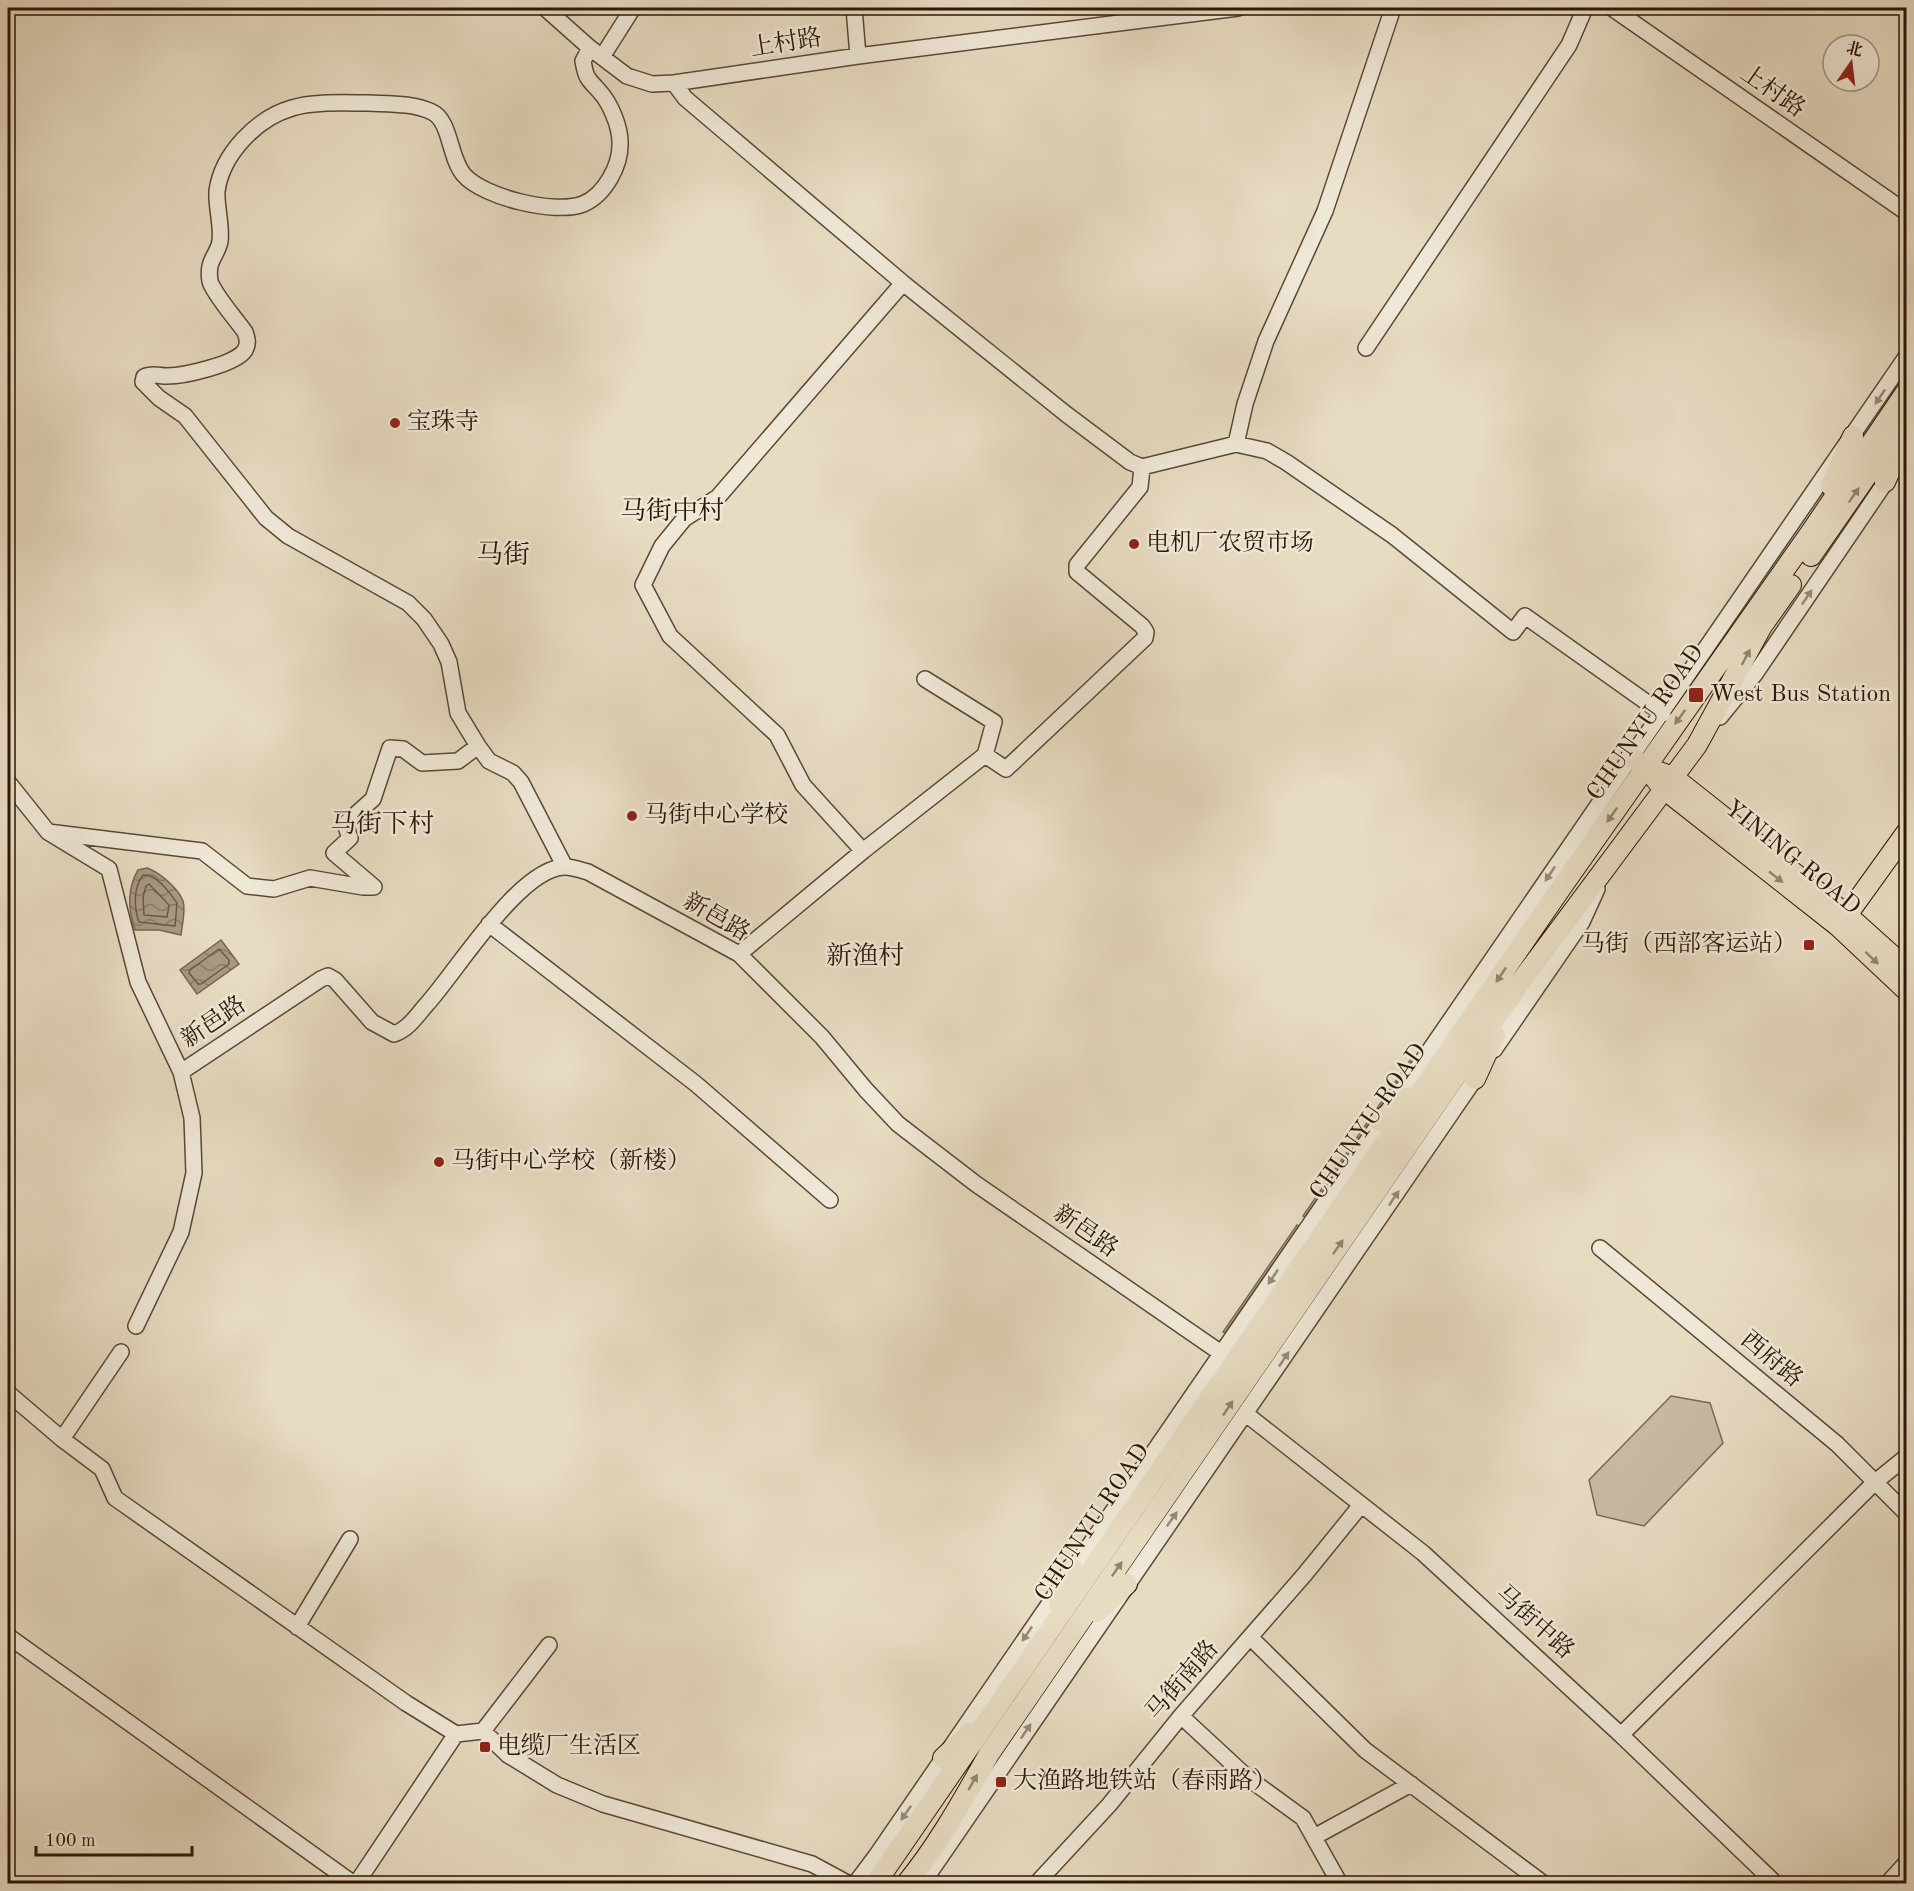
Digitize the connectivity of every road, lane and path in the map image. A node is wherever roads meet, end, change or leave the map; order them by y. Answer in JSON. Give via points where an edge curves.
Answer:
{"nodes":[{"id":1,"x":544,"y":8,"type":"edge"},
{"id":2,"x":633,"y":8,"type":"edge"},
{"id":3,"x":854,"y":8,"type":"edge"},
{"id":4,"x":1238,"y":8,"type":"edge"},
{"id":5,"x":1392,"y":8,"type":"edge"},
{"id":6,"x":1585,"y":8,"type":"edge"},
{"id":7,"x":1612,"y":8,"type":"edge"},
{"id":8,"x":596,"y":52,"type":"junction"},
{"id":9,"x":858,"y":56,"type":"junction"},
{"id":10,"x":674,"y":83,"type":"junction"},
{"id":11,"x":1906,"y":212,"type":"edge"},
{"id":12,"x":903,"y":283,"type":"junction"},
{"id":13,"x":1366,"y":348,"type":"dead end"},
{"id":14,"x":1906,"y":357,"type":"edge"},
{"id":15,"x":1906,"y":392,"type":"edge"},
{"id":16,"x":1906,"y":419,"type":"edge"},
{"id":17,"x":1906,"y":434,"type":"edge"},
{"id":18,"x":1853,"y":436,"type":"junction"},
{"id":19,"x":1236,"y":444,"type":"junction"},
{"id":20,"x":1906,"y":451,"type":"edge"},
{"id":21,"x":1142,"y":467,"type":"junction"},
{"id":22,"x":1886,"y":482,"type":"junction"},
{"id":23,"x":1811,"y":532,"type":"junction"},
{"id":24,"x":925,"y":679,"type":"dead end"},
{"id":25,"x":1663,"y":714,"type":"junction"},
{"id":26,"x":1697,"y":745,"type":"junction"},
{"id":27,"x":478,"y":746,"type":"junction"},
{"id":28,"x":984,"y":754,"type":"junction"},
{"id":29,"x":1639,"y":762,"type":"junction"},
{"id":30,"x":8,"y":782,"type":"edge"},
{"id":31,"x":1668,"y":783,"type":"junction"},
{"id":32,"x":48,"y":832,"type":"junction"},
{"id":33,"x":1906,"y":833,"type":"edge"},
{"id":34,"x":863,"y":851,"type":"junction"},
{"id":35,"x":565,"y":867,"type":"junction"},
{"id":36,"x":1607,"y":867,"type":"junction"},
{"id":37,"x":1847,"y":915,"type":"junction"},
{"id":38,"x":489,"y":924,"type":"junction"},
{"id":39,"x":739,"y":954,"type":"junction"},
{"id":40,"x":1906,"y":968,"type":"edge"},
{"id":41,"x":1519,"y":984,"type":"junction"},
{"id":42,"x":1906,"y":990,"type":"edge"},
{"id":43,"x":181,"y":1072,"type":"junction"},
{"id":44,"x":1475,"y":1078,"type":"junction"},
{"id":45,"x":1429,"y":1080,"type":"junction"},
{"id":46,"x":1380,"y":1122,"type":"junction"},
{"id":47,"x":830,"y":1200,"type":"dead end"},
{"id":48,"x":1600,"y":1248,"type":"dead end"},
{"id":49,"x":136,"y":1326,"type":"dead end"},
{"id":50,"x":121,"y":1352,"type":"dead end"},
{"id":51,"x":1221,"y":1353,"type":"junction"},
{"id":52,"x":8,"y":1393,"type":"edge"},
{"id":53,"x":1246,"y":1414,"type":"junction"},
{"id":54,"x":62,"y":1439,"type":"junction"},
{"id":55,"x":1906,"y":1457,"type":"edge"},
{"id":56,"x":1874,"y":1483,"type":"junction"},
{"id":57,"x":1361,"y":1505,"type":"junction"},
{"id":58,"x":1906,"y":1513,"type":"edge"},
{"id":59,"x":350,"y":1539,"type":"dead end"},
{"id":60,"x":1072,"y":1568,"type":"junction"},
{"id":61,"x":1127,"y":1584,"type":"junction"},
{"id":62,"x":297,"y":1627,"type":"junction"},
{"id":63,"x":1050,"y":1631,"type":"junction"},
{"id":64,"x":8,"y":1636,"type":"edge"},
{"id":65,"x":1250,"y":1637,"type":"junction"},
{"id":66,"x":1069,"y":1638,"type":"junction"},
{"id":67,"x":549,"y":1645,"type":"dead end"},
{"id":68,"x":1000,"y":1704,"type":"junction"},
{"id":69,"x":1181,"y":1716,"type":"junction"},
{"id":70,"x":483,"y":1731,"type":"junction"},
{"id":71,"x":456,"y":1734,"type":"junction"},
{"id":72,"x":1621,"y":1734,"type":"junction"},
{"id":73,"x":943,"y":1758,"type":"junction"},
{"id":74,"x":1411,"y":1784,"type":"junction"},
{"id":75,"x":957,"y":1810,"type":"junction"},
{"id":76,"x":1314,"y":1837,"type":"junction"},
{"id":77,"x":1906,"y":1863,"type":"edge"},
{"id":78,"x":355,"y":1884,"type":"edge"},
{"id":79,"x":849,"y":1884,"type":"edge"},
{"id":80,"x":855,"y":1884,"type":"edge"},
{"id":81,"x":875,"y":1884,"type":"edge"},
{"id":82,"x":906,"y":1884,"type":"edge"},
{"id":83,"x":921,"y":1884,"type":"edge"},
{"id":84,"x":1036,"y":1884,"type":"edge"},
{"id":85,"x":1340,"y":1884,"type":"edge"},
{"id":86,"x":1544,"y":1884,"type":"edge"},
{"id":87,"x":1776,"y":1884,"type":"edge"},
{"id":88,"x":1887,"y":1884,"type":"edge"}],
"edges":[{"from":1,"to":8,"type":"street","name":"上村路"},
{"from":2,"to":8,"type":"street"},
{"from":3,"to":9,"type":"street"},
{"from":4,"to":9,"type":"street","name":"上村路"},
{"from":5,"to":19,"type":"street","via":[[1325,211],[1266,341]]},
{"from":6,"to":13,"type":"street","via":[[1569,45]]},
{"from":7,"to":11,"type":"street","name":"上村路"},
{"from":8,"to":10,"type":"street","name":"上村路","via":[[627,76],[652,84]]},
{"from":8,"to":27,"type":"street","via":[[583,61],[587,78],[602,93],[613,115],[620,140],[619,161],[598,194],[583,204],[563,208],[517,202],[490,193],[465,176],[456,163],[441,118],[414,107],[358,103],[293,107],[254,130],[232,151],[219,178],[220,242],[210,266],[209,282],[245,332],[245,351],[230,362],[189,373],[149,375],[143,382],[185,416],[266,518],[280,530],[408,603],[424,619],[449,662],[458,713]]},
{"from":9,"to":10,"type":"street","name":"上村路"},
{"from":10,"to":12,"type":"street","via":[[685,98]]},
{"from":12,"to":21,"type":"street","via":[[1066,414]]},
{"from":12,"to":34,"type":"street","via":[[718,497],[684,519],[662,546],[643,585],[670,636],[777,735],[803,785]]},
{"from":14,"to":18,"type":"street","one_way":true},
{"from":15,"to":23,"type":"main road","name":"CHUNYU ROAD"},
{"from":26,"to":16,"type":"main road","name":"CHUNYU ROAD","one_way":true,"via":[[1762,626]]},
{"from":17,"to":22,"type":"main road"},
{"from":18,"to":23,"type":"main road"},
{"from":18,"to":25,"type":"street"},
{"from":19,"to":21,"type":"street"},
{"from":19,"to":25,"type":"street","via":[[1267,451],[1286,462],[1392,535],[1513,632],[1525,616]]},
{"from":20,"to":22,"type":"street"},
{"from":21,"to":28,"type":"street","via":[[1140,487],[1077,565],[1077,572],[1142,626],[1145,638],[1006,769]]},
{"from":26,"to":22,"type":"street","one_way":true,"via":[[1755,674]]},
{"from":23,"to":29,"type":"main road","name":"CHUNYU ROAD","one_way":true},
{"from":24,"to":28,"type":"street","via":[[994,722]]},
{"from":25,"to":29,"type":"street"},
{"from":26,"to":31,"type":"main road","name":"CHUNYU ROAD"},
{"from":27,"to":32,"type":"street","via":[[458,761],[422,763],[403,748],[390,748],[374,799],[345,824],[350,837],[334,853],[374,887],[310,878],[274,889],[247,886],[202,850]]},
{"from":27,"to":35,"type":"street","via":[[489,761],[513,773],[520,782]]},
{"from":28,"to":34,"type":"street"},
{"from":29,"to":31,"type":"main road","name":"YINING ROAD"},
{"from":29,"to":45,"type":"main road","name":"CHUNYU ROAD","one_way":true},
{"from":29,"to":46,"type":"street","one_way":true},
{"from":30,"to":32,"type":"street"},
{"from":31,"to":36,"type":"main road","name":"CHUNYU ROAD"},
{"from":31,"to":37,"type":"main road","name":"YINING ROAD"},
{"from":31,"to":42,"type":"main road","name":"YINING ROAD","one_way":true,"via":[[1838,926]]},
{"from":32,"to":43,"type":"street","via":[[109,869],[138,982]]},
{"from":33,"to":37,"type":"main road"},
{"from":34,"to":39,"type":"street"},
{"from":35,"to":38,"type":"street","name":"新邑路","via":[[533,880]]},
{"from":35,"to":39,"type":"street","name":"新邑路","via":[[588,872]]},
{"from":36,"to":41,"type":"main road","name":"CHUNYU ROAD"},
{"from":36,"to":44,"type":"street","via":[[1582,922]]},
{"from":37,"to":40,"type":"main road","name":"YINING ROAD"},
{"from":38,"to":43,"type":"street","name":"新邑路","via":[[441,989],[403,1031],[394,1034],[372,1022],[328,976]]},
{"from":38,"to":47,"type":"street","via":[[696,1084]]},
{"from":39,"to":51,"type":"street","name":"新邑路","via":[[822,1037],[898,1124],[976,1184]]},
{"from":41,"to":44,"type":"main road"},
{"from":66,"to":41,"type":"main road","name":"CHUNYU ROAD","one_way":true},
{"from":43,"to":49,"type":"street","via":[[192,1118],[194,1173],[181,1232]]},
{"from":53,"to":44,"type":"street","one_way":true},
{"from":45,"to":46,"type":"main road"},
{"from":45,"to":63,"type":"main road","name":"CHUNYU ROAD"},
{"from":46,"to":51,"type":"street","one_way":true},
{"from":48,"to":56,"type":"street","name":"西府路","via":[[1837,1444]]},
{"from":50,"to":54,"type":"street"},
{"from":51,"to":60,"type":"street"},
{"from":52,"to":54,"type":"street"},
{"from":53,"to":57,"type":"street","name":"马街中路"},
{"from":61,"to":53,"type":"street","one_way":true},
{"from":54,"to":62,"type":"street","via":[[102,1469],[115,1498]]},
{"from":55,"to":56,"type":"street"},
{"from":56,"to":58,"type":"street","name":"西府路"},
{"from":56,"to":72,"type":"street"},
{"from":57,"to":65,"type":"street","name":"马街南路"},
{"from":57,"to":72,"type":"street","name":"马街中路","via":[[1423,1553]]},
{"from":59,"to":62,"type":"street"},
{"from":60,"to":63,"type":"main road"},
{"from":60,"to":73,"type":"street","one_way":true},
{"from":61,"to":66,"type":"main road"},
{"from":83,"to":61,"type":"street","one_way":true},
{"from":62,"to":71,"type":"street"},
{"from":63,"to":68,"type":"main road","name":"CHUNYU ROAD"},
{"from":64,"to":78,"type":"street"},
{"from":65,"to":69,"type":"street","name":"马街南路"},
{"from":65,"to":74,"type":"street","via":[[1365,1750]]},
{"from":75,"to":66,"type":"main road","name":"CHUNYU ROAD","one_way":true,"via":[[989,1754]]},
{"from":67,"to":70,"type":"street"},
{"from":68,"to":73,"type":"main road"},
{"from":68,"to":81,"type":"main road","name":"CHUNYU ROAD"},
{"from":69,"to":76,"type":"street","via":[[1248,1779],[1303,1818]]},
{"from":69,"to":84,"type":"street","name":"马街南路"},
{"from":70,"to":71,"type":"street"},
{"from":70,"to":79,"type":"street","via":[[508,1755],[557,1785],[603,1804],[812,1864]]},
{"from":71,"to":78,"type":"street"},
{"from":72,"to":87,"type":"street","name":"马街中路"},
{"from":73,"to":80,"type":"street","one_way":true},
{"from":74,"to":76,"type":"street"},
{"from":74,"to":86,"type":"street"},
{"from":75,"to":82,"type":"main road","name":"CHUNYU ROAD"},
{"from":75,"to":83,"type":"main road"},
{"from":76,"to":85,"type":"street"},
{"from":77,"to":88,"type":"street"}]}
